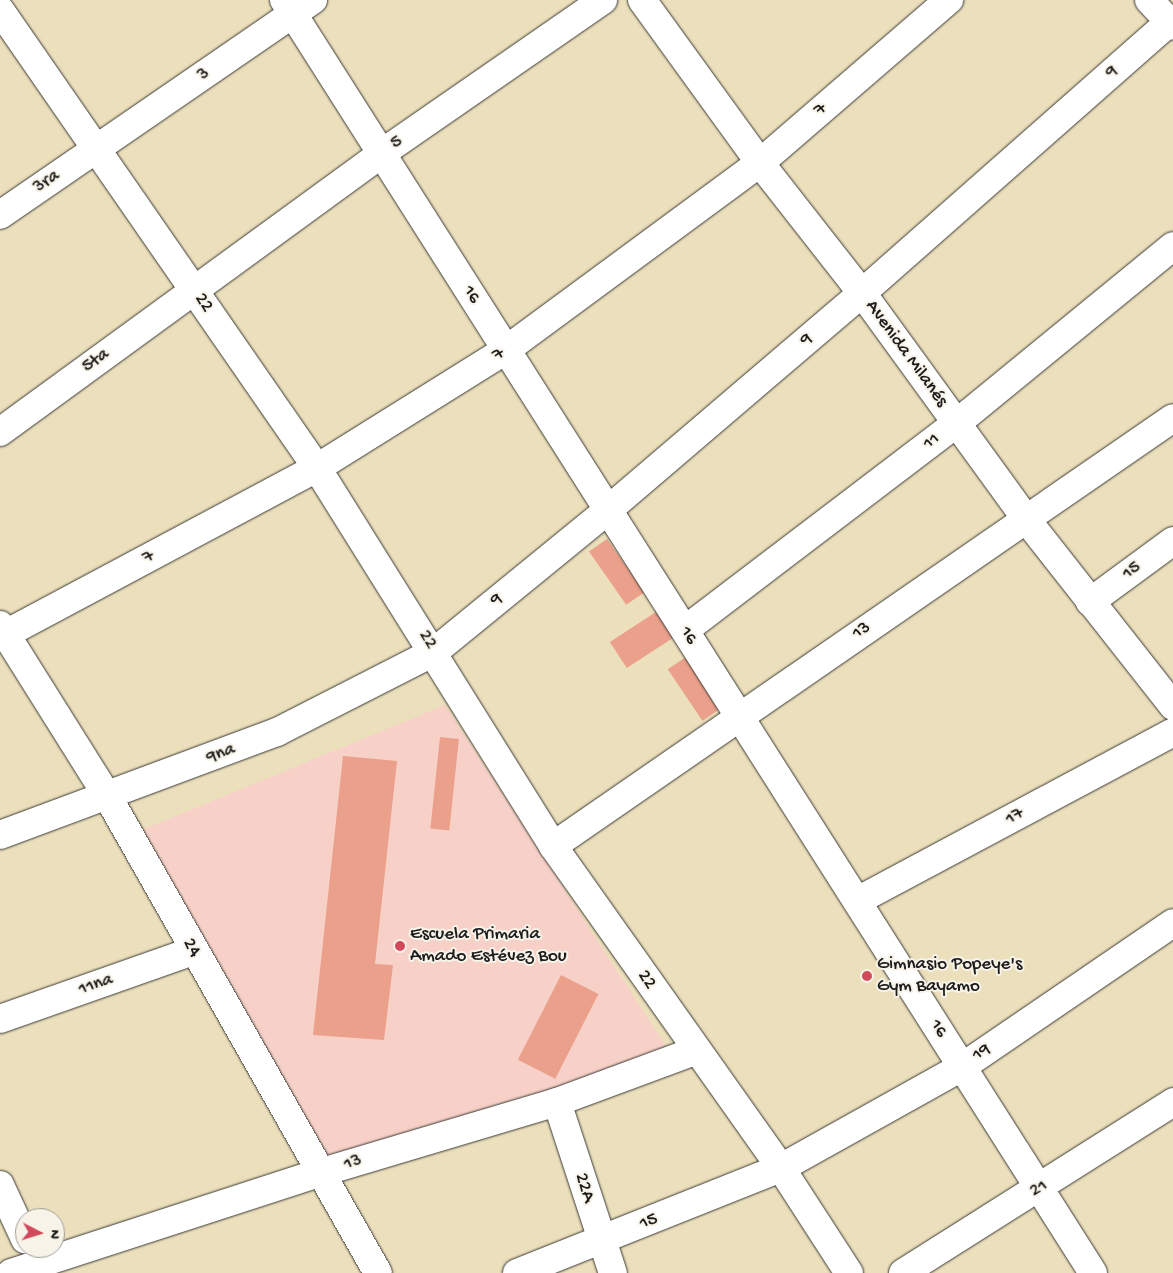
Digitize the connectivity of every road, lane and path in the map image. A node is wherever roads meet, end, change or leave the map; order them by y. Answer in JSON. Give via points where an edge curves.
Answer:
{"nodes":[{"id":1,"x":603,"y":0,"type":"edge"},
{"id":2,"x":642,"y":0,"type":"edge"},
{"id":3,"x":949,"y":0,"type":"edge"},
{"id":4,"x":1149,"y":0,"type":"edge"},
{"id":5,"x":297,"y":5,"type":"edge"},
{"id":6,"x":0,"y":10,"type":"edge"},
{"id":7,"x":1172,"y":22,"type":"edge"},
{"id":8,"x":94,"y":149,"type":"junction"},
{"id":9,"x":382,"y":154,"type":"junction"},
{"id":10,"x":760,"y":162,"type":"junction"},
{"id":11,"x":0,"y":215,"type":"edge"},
{"id":12,"x":1173,"y":246,"type":"edge"},
{"id":13,"x":193,"y":289,"type":"junction"},
{"id":14,"x":862,"y":293,"type":"junction"},
{"id":15,"x":506,"y":350,"type":"junction"},
{"id":16,"x":1173,"y":418,"type":"edge"},
{"id":17,"x":957,"y":423,"type":"junction"},
{"id":18,"x":0,"y":432,"type":"edge"},
{"id":19,"x":318,"y":468,"type":"junction"},
{"id":20,"x":608,"y":510,"type":"junction"},
{"id":21,"x":1026,"y":519,"type":"junction"},
{"id":22,"x":1173,"y":541,"type":"edge"},
{"id":23,"x":1090,"y":602,"type":"junction"},
{"id":24,"x":684,"y":630,"type":"junction"},
{"id":25,"x":2,"y":632,"type":"edge"},
{"id":26,"x":434,"y":652,"type":"junction"},
{"id":27,"x":1173,"y":706,"type":"edge"},
{"id":28,"x":739,"y":716,"type":"junction"},
{"id":29,"x":1173,"y":732,"type":"edge"},
{"id":30,"x":108,"y":797,"type":"junction"},
{"id":31,"x":0,"y":835,"type":"edge"},
{"id":32,"x":553,"y":846,"type":"junction"},
{"id":33,"x":857,"y":901,"type":"junction"},
{"id":34,"x":1173,"y":923,"type":"edge"},
{"id":35,"x":193,"y":951,"type":"junction"},
{"id":36,"x":0,"y":1019,"type":"edge"},
{"id":37,"x":695,"y":1051,"type":"junction"},
{"id":38,"x":962,"y":1067,"type":"junction"},
{"id":39,"x":557,"y":1102,"type":"junction"},
{"id":40,"x":1173,"y":1102,"type":"edge"},
{"id":41,"x":781,"y":1168,"type":"junction"},
{"id":42,"x":319,"y":1173,"type":"junction"},
{"id":43,"x":0,"y":1185,"type":"edge"},
{"id":44,"x":1040,"y":1189,"type":"junction"},
{"id":45,"x":15,"y":1217,"type":"edge"},
{"id":46,"x":602,"y":1242,"type":"junction"},
{"id":47,"x":36,"y":1262,"type":"edge"},
{"id":48,"x":11,"y":1273,"type":"edge"},
{"id":49,"x":378,"y":1273,"type":"edge"},
{"id":50,"x":517,"y":1273,"type":"edge"},
{"id":51,"x":613,"y":1273,"type":"edge"},
{"id":52,"x":849,"y":1273,"type":"edge"},
{"id":53,"x":903,"y":1273,"type":"edge"},
{"id":54,"x":1093,"y":1273,"type":"edge"}],
"edges":[{"from":1,"to":9,"type":"street","name":"5"},
{"from":2,"to":10,"type":"street","name":"Avenida Milanés"},
{"from":3,"to":10,"type":"street","name":"7"},
{"from":4,"to":7,"type":"street"},
{"from":5,"to":8,"type":"street","name":"3"},
{"from":5,"to":9,"type":"street","name":"16"},
{"from":6,"to":8,"type":"street","name":"22"},
{"from":7,"to":14,"type":"street","name":"9"},
{"from":8,"to":11,"type":"street","name":"3ra"},
{"from":8,"to":13,"type":"street","name":"22"},
{"from":9,"to":13,"type":"street","name":"5"},
{"from":9,"to":15,"type":"street","name":"16"},
{"from":10,"to":14,"type":"street","name":"Avenida Milanés"},
{"from":10,"to":15,"type":"street","name":"7"},
{"from":12,"to":17,"type":"street","name":"11"},
{"from":13,"to":18,"type":"street","name":"5ta"},
{"from":13,"to":19,"type":"street","name":"22"},
{"from":14,"to":17,"type":"street","name":"Avenida Milanés"},
{"from":14,"to":20,"type":"street","name":"9"},
{"from":15,"to":19,"type":"street","name":"7"},
{"from":15,"to":20,"type":"street","name":"16"},
{"from":16,"to":21,"type":"street","name":"13"},
{"from":17,"to":21,"type":"street","name":"Avenida Milanés"},
{"from":17,"to":24,"type":"street","name":"11"},
{"from":19,"to":25,"type":"street","name":"7"},
{"from":19,"to":26,"type":"street","name":"22"},
{"from":20,"to":24,"type":"street","name":"16"},
{"from":20,"to":26,"type":"street","name":"9"},
{"from":21,"to":23,"type":"street","name":"Avenida Milanés"},
{"from":21,"to":28,"type":"street","name":"13"},
{"from":22,"to":23,"type":"street","name":"15"},
{"from":23,"to":27,"type":"street","name":"Avenida Milanés"},
{"from":24,"to":28,"type":"street","name":"16"},
{"from":25,"to":30,"type":"street","name":"24"},
{"from":26,"to":30,"type":"street","name":"9na","via":[[277,732]]},
{"from":26,"to":32,"type":"street","name":"22"},
{"from":28,"to":32,"type":"street","name":"13"},
{"from":28,"to":33,"type":"street","name":"16"},
{"from":29,"to":33,"type":"street","name":"17"},
{"from":30,"to":31,"type":"street","name":"9na"},
{"from":30,"to":35,"type":"street","name":"24"},
{"from":32,"to":37,"type":"street","name":"22"},
{"from":33,"to":38,"type":"street","name":"16"},
{"from":34,"to":38,"type":"street","name":"19"},
{"from":35,"to":36,"type":"street","name":"11na"},
{"from":35,"to":42,"type":"street","name":"24"},
{"from":37,"to":39,"type":"street","name":"13"},
{"from":37,"to":41,"type":"street","name":"22"},
{"from":38,"to":41,"type":"street","name":"19"},
{"from":38,"to":44,"type":"street","name":"16"},
{"from":39,"to":42,"type":"street","name":"13"},
{"from":39,"to":46,"type":"street","name":"22A"},
{"from":40,"to":44,"type":"street","name":"21"},
{"from":41,"to":46,"type":"street","name":"15"},
{"from":41,"to":52,"type":"street","name":"22"},
{"from":42,"to":47,"type":"street","name":"13"},
{"from":42,"to":49,"type":"street","name":"24"},
{"from":43,"to":45,"type":"street"},
{"from":44,"to":53,"type":"street","name":"21"},
{"from":44,"to":54,"type":"street","name":"16"},
{"from":46,"to":50,"type":"street","name":"15"},
{"from":46,"to":51,"type":"street","name":"22A"},
{"from":47,"to":48,"type":"street","name":"13"}]}
